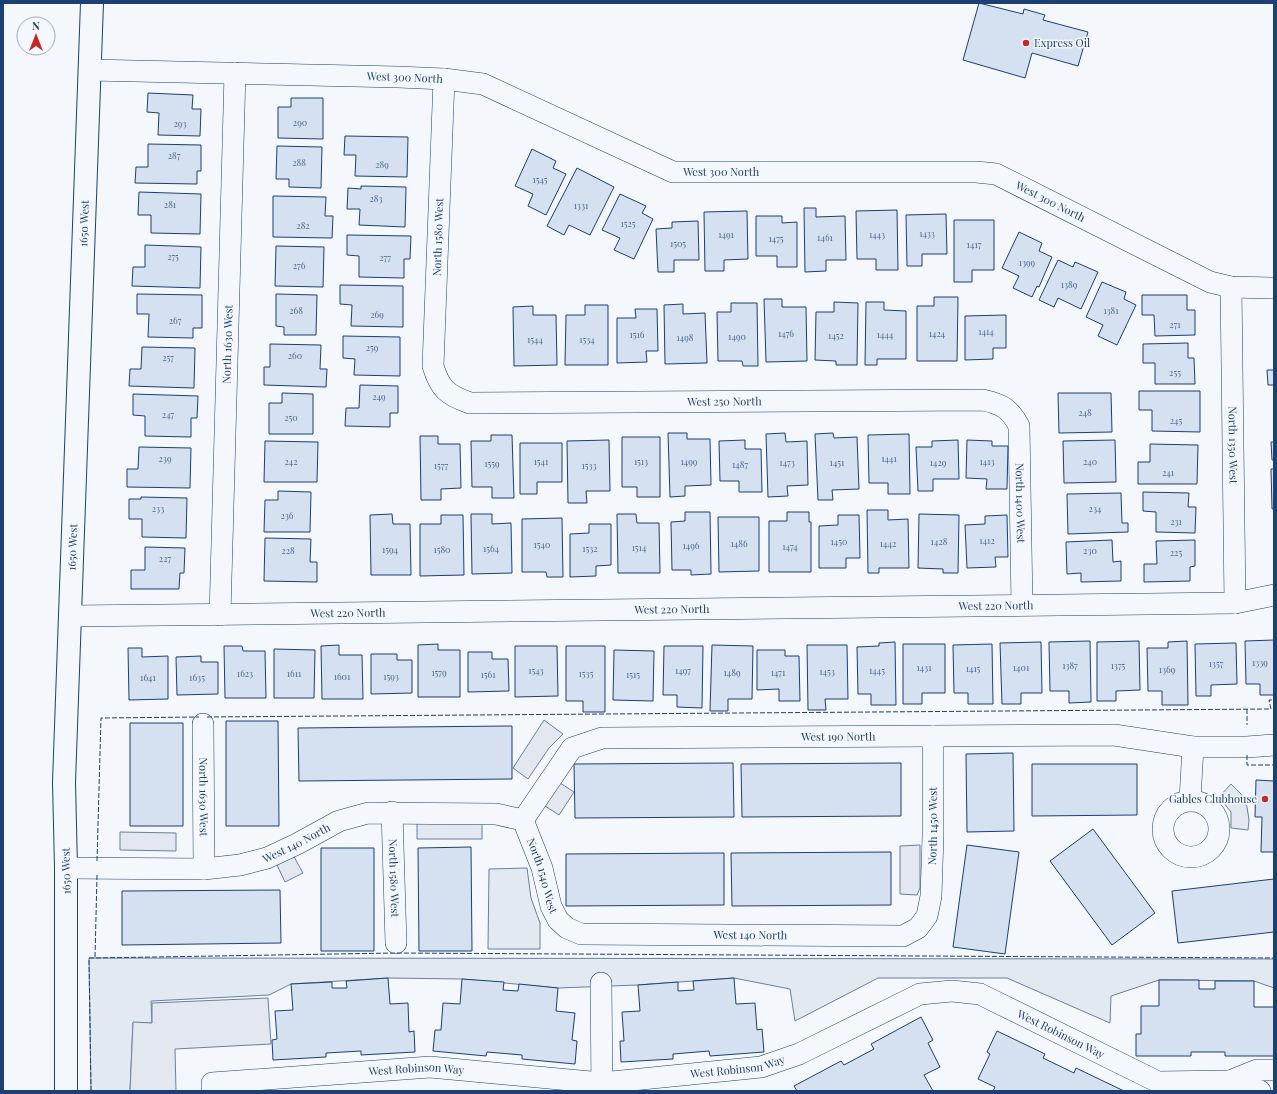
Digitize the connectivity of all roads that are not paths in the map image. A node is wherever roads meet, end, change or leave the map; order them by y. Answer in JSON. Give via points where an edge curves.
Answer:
{"nodes":[{"id":1,"x":92,"y":3,"type":"edge"},
{"id":2,"x":90,"y":70,"type":"junction"},
{"id":3,"x":235,"y":73,"type":"junction"},
{"id":4,"x":444,"y":79,"type":"junction"},
{"id":5,"x":1231,"y":287,"type":"junction"},
{"id":6,"x":1274,"y":288,"type":"edge"},
{"id":7,"x":446,"y":392,"type":"joint"},
{"id":8,"x":1004,"y":407,"type":"joint"},
{"id":9,"x":1274,"y":595,"type":"edge"},
{"id":10,"x":1235,"y":603,"type":"junction"},
{"id":11,"x":1022,"y":605,"type":"junction"},
{"id":12,"x":220,"y":615,"type":"junction"},
{"id":13,"x":70,"y":616,"type":"junction"},
{"id":14,"x":203,"y":724,"type":"dead end"},
{"id":15,"x":933,"y":736,"type":"junction"},
{"id":16,"x":1274,"y":738,"type":"edge"},
{"id":17,"x":1274,"y":745,"type":"edge"},
{"id":18,"x":1193,"y":747,"type":"junction"},
{"id":19,"x":1190,"y":800,"type":"dead end"},
{"id":20,"x":392,"y":812,"type":"junction"},
{"id":21,"x":523,"y":820,"type":"junction"},
{"id":22,"x":66,"y":868,"type":"junction"},
{"id":23,"x":204,"y":869,"type":"junction"},
{"id":24,"x":927,"y":916,"type":"joint"},
{"id":25,"x":567,"y":928,"type":"joint"},
{"id":26,"x":396,"y":943,"type":"dead end"},
{"id":27,"x":601,"y":982,"type":"dead end"},
{"id":28,"x":1274,"y":1070,"type":"edge"},
{"id":29,"x":1230,"y":1081,"type":"junction"},
{"id":30,"x":212,"y":1087,"type":"edge"},
{"id":31,"x":602,"y":1087,"type":"edge"},
{"id":32,"x":1158,"y":1087,"type":"edge"},
{"id":33,"x":66,"y":1091,"type":"edge"},
{"id":34,"x":1260,"y":1091,"type":"edge"}],
"edges":[{"from":1,"to":2,"type":"street","name":"1650 West"},
{"from":2,"to":3,"type":"street","name":"West 300 North"},
{"from":2,"to":13,"type":"street","name":"1650 West"},
{"from":3,"to":4,"type":"street","name":"West 300 North"},
{"from":3,"to":12,"type":"street","name":"North 1630 West"},
{"from":4,"to":5,"type":"street","name":"West 300 North","via":[[483,84],[673,172],[996,174],[1210,282]]},
{"from":4,"to":7,"type":"street","name":"North 1580 West","via":[[433,366]]},
{"from":5,"to":6,"type":"street","name":"West 300 North"},
{"from":5,"to":10,"type":"street","name":"North 1350 West"},
{"from":7,"to":8,"type":"street","name":"West 250 North","via":[[470,402],[983,400]]},
{"from":8,"to":11,"type":"street","name":"North 1400 West","via":[[1013,414],[1019,426]]},
{"from":9,"to":10,"type":"street","name":"West 220 North"},
{"from":10,"to":11,"type":"street","name":"West 220 North"},
{"from":11,"to":12,"type":"street","name":"West 220 North"},
{"from":12,"to":13,"type":"street","name":"West 220 North"},
{"from":13,"to":22,"type":"street","name":"1650 West","via":[[64,782]]},
{"from":14,"to":23,"type":"street","name":"North 1630 West"},
{"from":15,"to":18,"type":"street","name":"West 190 North","via":[[1114,735]]},
{"from":15,"to":21,"type":"street","name":"West 190 North","via":[[602,738],[572,748]]},
{"from":15,"to":24,"type":"street","name":"North 1450 West","via":[[932,884]]},
{"from":16,"to":18,"type":"street","name":"West 190 North","via":[[1247,732]]},
{"from":17,"to":18,"type":"street","name":"West 190 North"},
{"from":18,"to":19,"type":"street"},
{"from":20,"to":21,"type":"street","name":"West 140 North","via":[[496,814]]},
{"from":20,"to":23,"type":"street","name":"West 140 North","via":[[368,813],[339,821],[267,858],[240,865]]},
{"from":20,"to":26,"type":"street","name":"North 1580 West"},
{"from":21,"to":25,"type":"street","name":"North 1540 West","via":[[542,868],[552,906],[558,920]]},
{"from":22,"to":23,"type":"street","name":"West 140 North"},
{"from":22,"to":33,"type":"street","name":"1650 West"},
{"from":24,"to":25,"type":"street","name":"West 140 North","via":[[918,928],[903,936],[882,937],[600,936],[581,934]]},
{"from":27,"to":31,"type":"street"},
{"from":28,"to":29,"type":"street","via":[[1257,1070]]},
{"from":29,"to":32,"type":"street","name":"West Robinson Way"},
{"from":29,"to":34,"type":"street"},
{"from":30,"to":31,"type":"street","name":"West Robinson Way","via":[[430,1067]]},
{"from":31,"to":32,"type":"street","name":"West Robinson Way","via":[[761,1067],[799,1054],[920,994],[952,991],[980,994]]}]}
